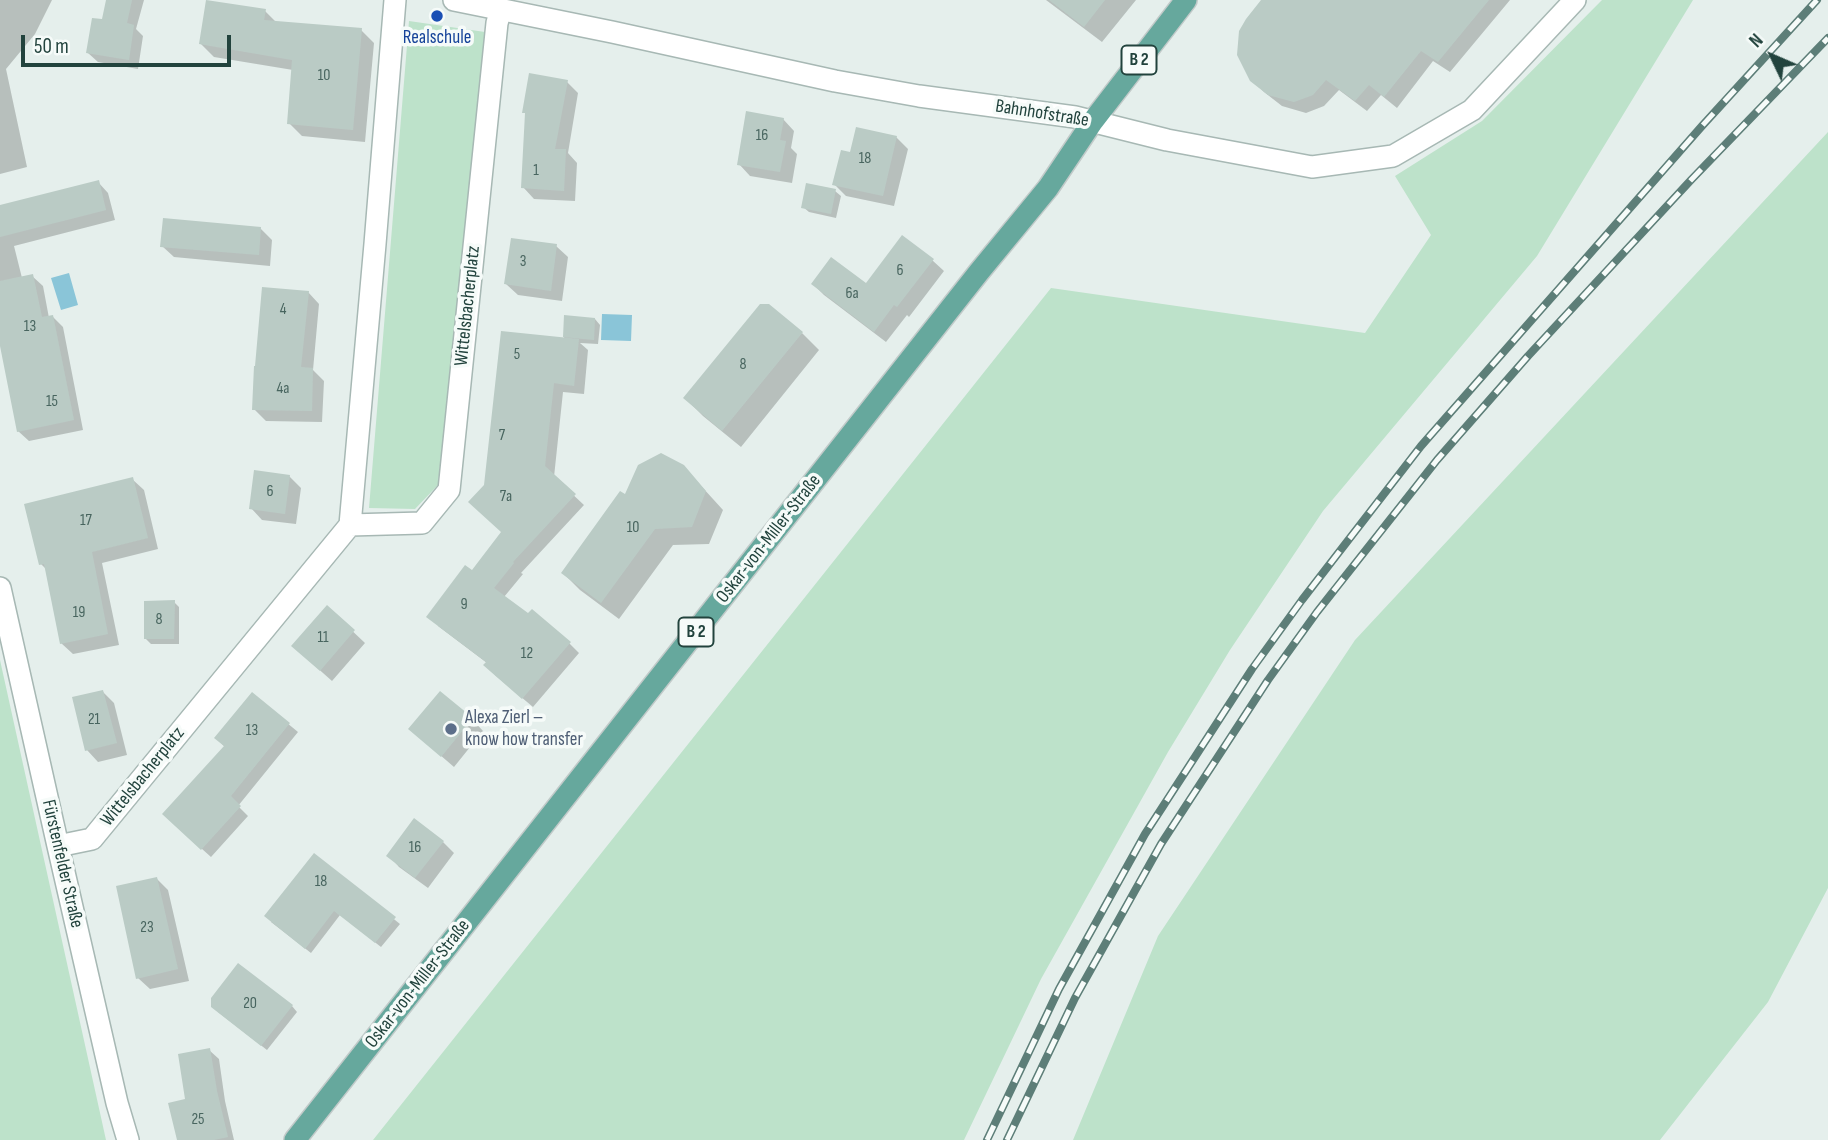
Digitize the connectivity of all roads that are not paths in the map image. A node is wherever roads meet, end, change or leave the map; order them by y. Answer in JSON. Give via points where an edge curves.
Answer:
{"nodes":[{"id":1,"x":395,"y":0,"type":"edge"},
{"id":2,"x":454,"y":0,"type":"edge"},
{"id":3,"x":1186,"y":0,"type":"edge"},
{"id":4,"x":1575,"y":0,"type":"edge"},
{"id":5,"x":500,"y":9,"type":"junction"},
{"id":6,"x":1093,"y":121,"type":"junction"},
{"id":7,"x":350,"y":525,"type":"junction"},
{"id":8,"x":0,"y":588,"type":"edge"},
{"id":9,"x":58,"y":846,"type":"junction"},
{"id":10,"x":128,"y":1140,"type":"edge"},
{"id":11,"x":295,"y":1140,"type":"edge"}],
"edges":[{"from":1,"to":7,"type":"street"},
{"from":2,"to":5,"type":"street","name":"Bahnhofstraße"},
{"from":3,"to":6,"type":"main road","name":"Oskar-von-Miller-Straße","number":"B 2"},
{"from":4,"to":6,"type":"street","name":"Bahnhofstraße","via":[[1472,110],[1393,156],[1312,167],[1167,141]]},
{"from":5,"to":6,"type":"street","name":"Bahnhofstraße","via":[[835,81]]},
{"from":5,"to":7,"type":"street","name":"Wittelsbacherplatz","via":[[449,490],[422,523]]},
{"from":6,"to":11,"type":"main road","name":"Oskar-von-Miller-Straße","number":"B 2","via":[[1048,188]]},
{"from":7,"to":9,"type":"street","name":"Wittelsbacherplatz","via":[[92,839]]},
{"from":8,"to":9,"type":"street","name":"Fürstenfelder Straße"},
{"from":9,"to":10,"type":"street","name":"Fürstenfelder Straße"}]}
